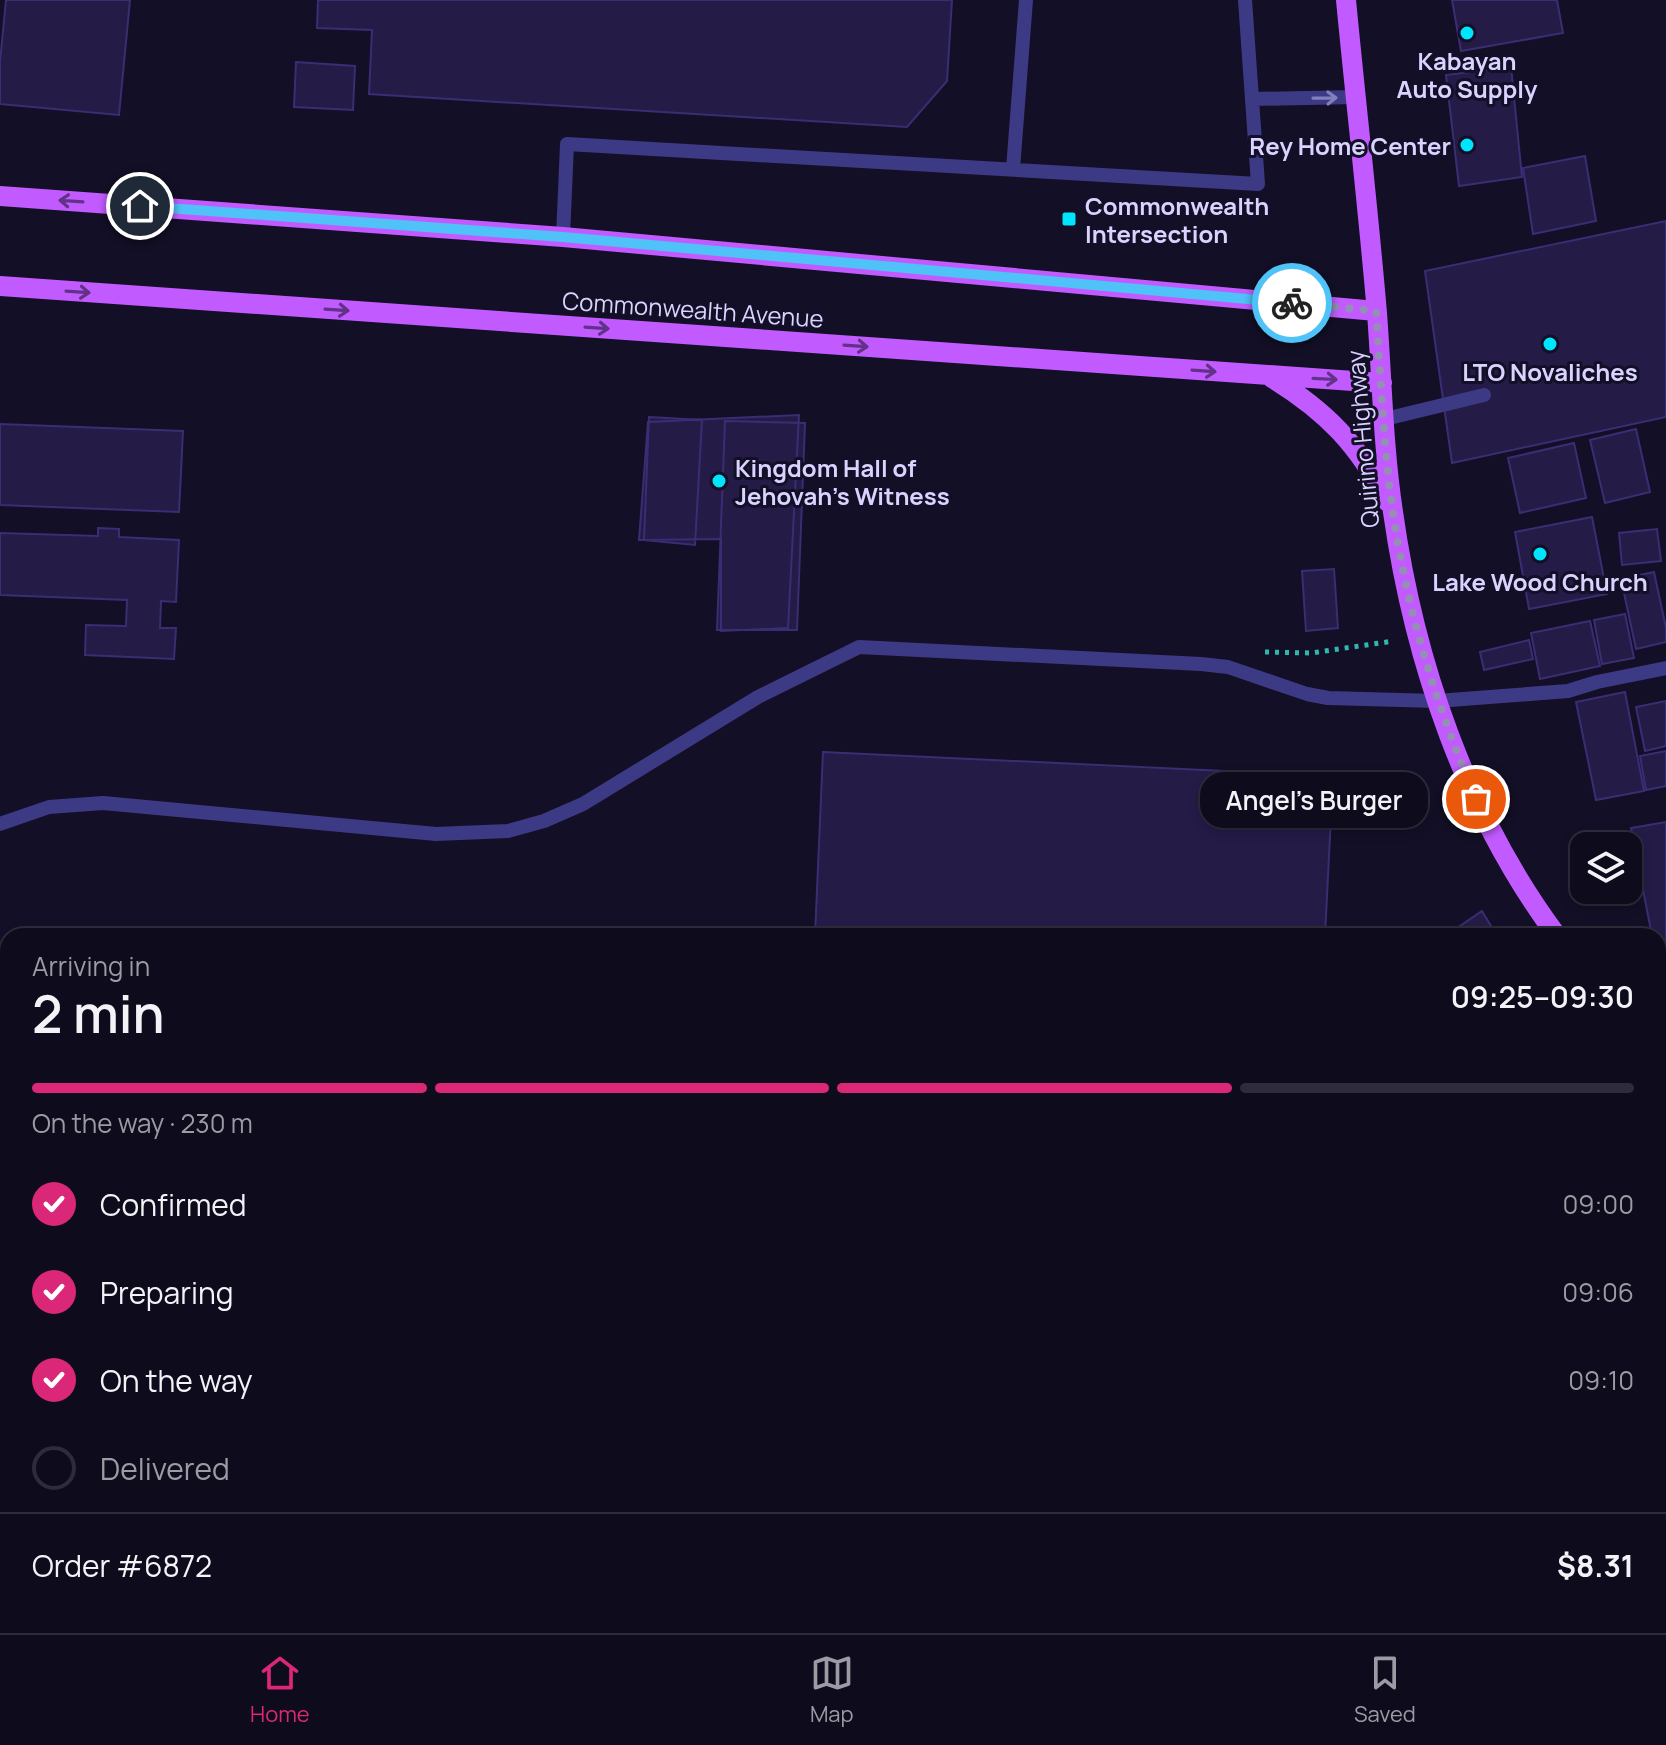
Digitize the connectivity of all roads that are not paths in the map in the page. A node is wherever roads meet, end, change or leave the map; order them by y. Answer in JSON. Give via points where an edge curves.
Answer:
{"nodes":[{"id":1,"x":1026,"y":0,"type":"edge"},
{"id":2,"x":1245,"y":0,"type":"edge"},
{"id":3,"x":1346,"y":0,"type":"edge"},
{"id":4,"x":1356,"y":97,"type":"junction"},
{"id":5,"x":1252,"y":99,"type":"junction"},
{"id":6,"x":1013,"y":169,"type":"junction"},
{"id":7,"x":0,"y":196,"type":"edge"},
{"id":8,"x":563,"y":237,"type":"junction"},
{"id":9,"x":0,"y":286,"type":"edge"},
{"id":10,"x":1376,"y":311,"type":"junction"},
{"id":11,"x":1269,"y":376,"type":"junction"},
{"id":12,"x":1382,"y":383,"type":"junction"},
{"id":13,"x":1484,"y":395,"type":"dead end"},
{"id":14,"x":1385,"y":419,"type":"junction"},
{"id":15,"x":1392,"y":511,"type":"junction"},
{"id":16,"x":1666,"y":668,"type":"edge"},
{"id":17,"x":1437,"y":701,"type":"junction"},
{"id":18,"x":0,"y":824,"type":"edge"},
{"id":19,"x":1552,"y":928,"type":"edge"}],
"edges":[{"from":1,"to":6,"type":"lane"},
{"from":2,"to":5,"type":"lane"},
{"from":3,"to":4,"type":"main road","name":"Quirino Highway"},
{"from":5,"to":4,"type":"lane","one_way":true},
{"from":4,"to":10,"type":"main road","name":"Quirino Highway"},
{"from":5,"to":6,"type":"lane","via":[[1258,184]]},
{"from":6,"to":8,"type":"lane","via":[[567,144]]},
{"from":8,"to":7,"type":"main road","one_way":true},
{"from":8,"to":10,"type":"main road"},
{"from":9,"to":11,"type":"main road","name":"Commonwealth Avenue","one_way":true},
{"from":10,"to":12,"type":"main road","name":"Quirino Highway"},
{"from":11,"to":12,"type":"main road","name":"Commonwealth Avenue","one_way":true},
{"from":11,"to":15,"type":"main road","via":[[1330,419],[1376,477]]},
{"from":12,"to":14,"type":"main road","name":"Quirino Highway"},
{"from":13,"to":14,"type":"lane"},
{"from":14,"to":15,"type":"main road","name":"Quirino Highway"},
{"from":15,"to":17,"type":"main road","name":"Quirino Highway"},
{"from":16,"to":17,"type":"lane","via":[[1568,691]]},
{"from":17,"to":18,"type":"lane","via":[[1328,698],[1228,667],[1167,661],[859,647],[758,697],[583,804],[508,831],[436,834],[103,803],[49,807]]},
{"from":17,"to":19,"type":"main road","name":"Quirino Highway","via":[[1476,799]]}]}
